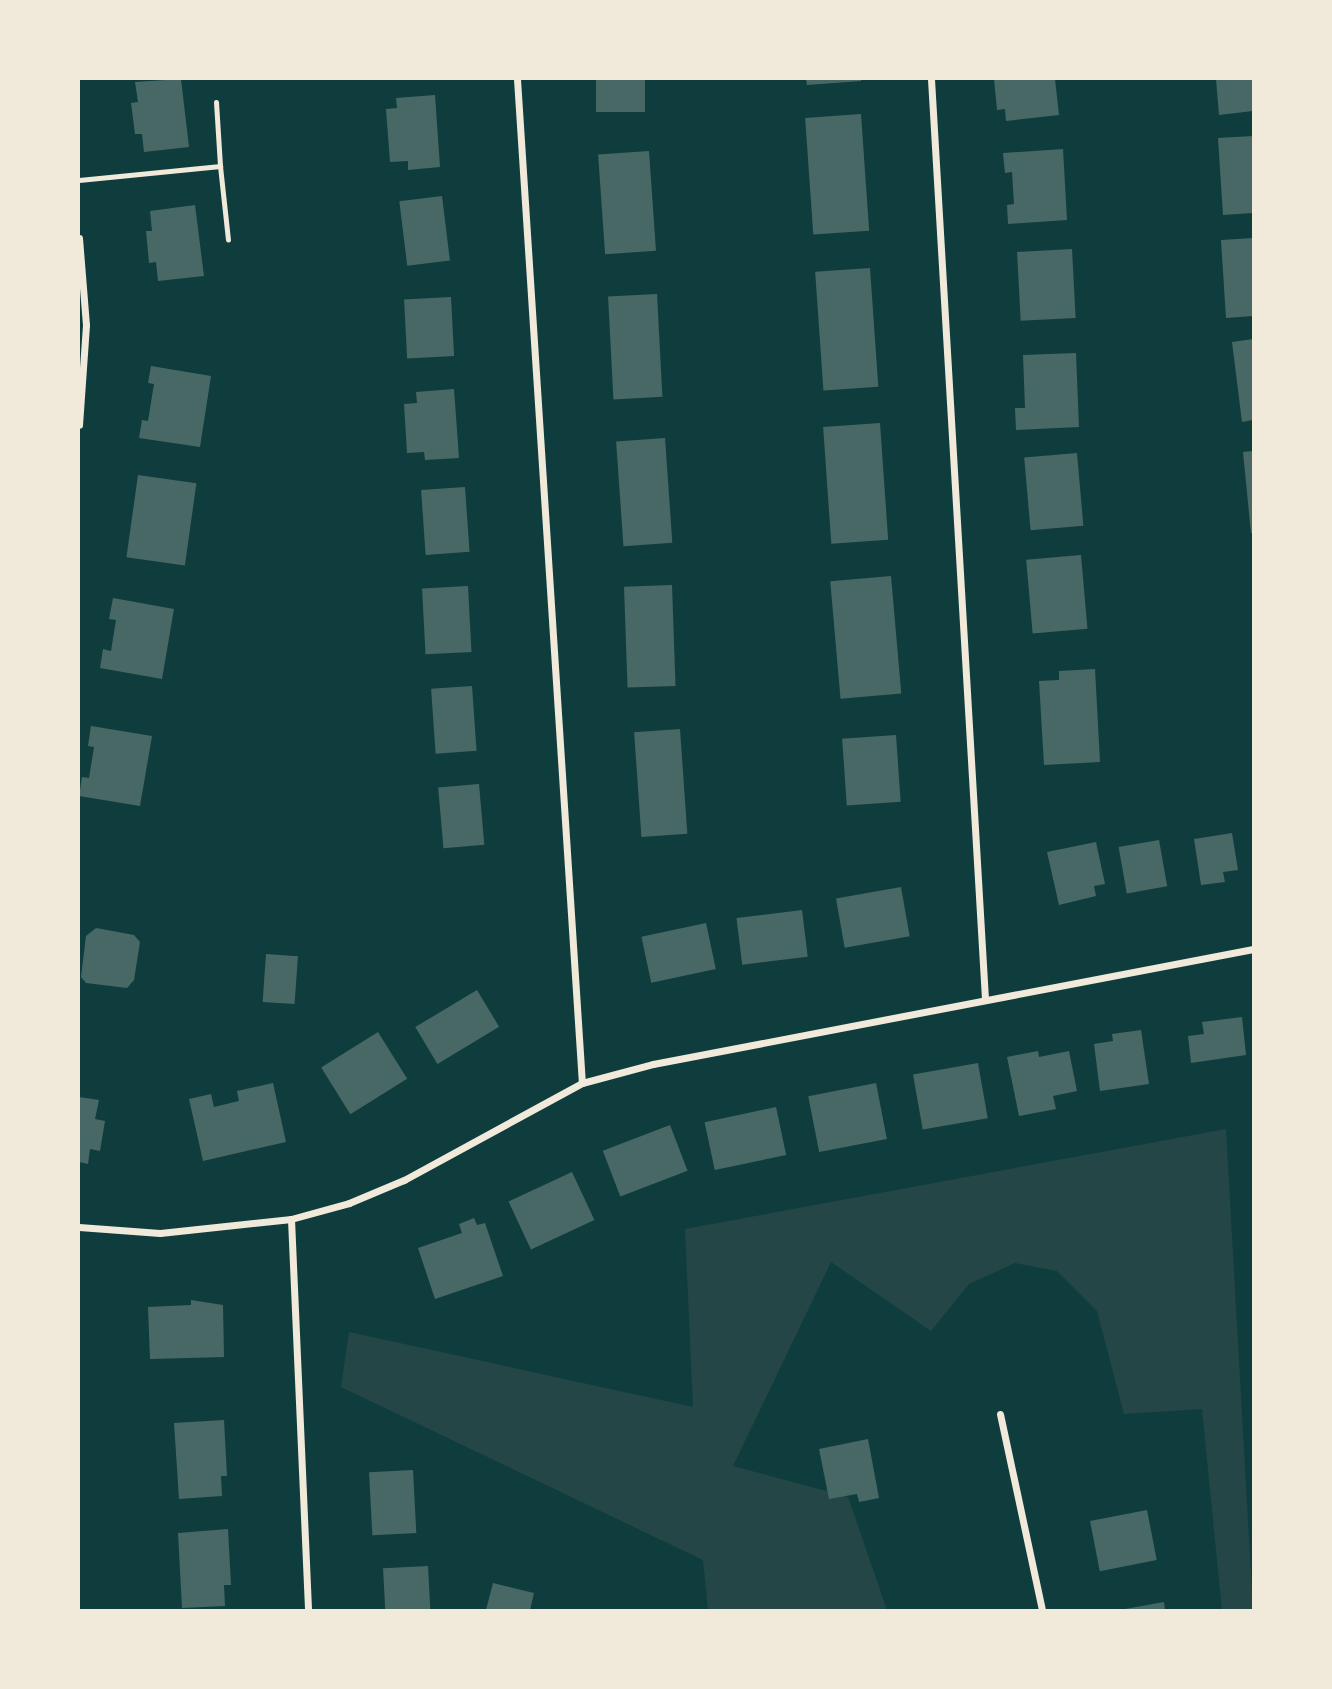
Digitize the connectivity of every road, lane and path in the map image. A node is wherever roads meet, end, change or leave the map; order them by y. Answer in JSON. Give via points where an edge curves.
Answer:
{"nodes":[{"id":1,"x":517,"y":79,"type":"edge"},
{"id":2,"x":931,"y":79,"type":"edge"},
{"id":3,"x":216,"y":102,"type":"dead end"},
{"id":4,"x":220,"y":166,"type":"junction"},
{"id":5,"x":79,"y":180,"type":"edge"},
{"id":6,"x":79,"y":238,"type":"edge"},
{"id":7,"x":228,"y":240,"type":"dead end"},
{"id":8,"x":79,"y":425,"type":"edge"},
{"id":9,"x":1253,"y":949,"type":"edge"},
{"id":10,"x":985,"y":999,"type":"junction"},
{"id":11,"x":582,"y":1083,"type":"junction"},
{"id":12,"x":291,"y":1219,"type":"junction"},
{"id":13,"x":79,"y":1227,"type":"edge"},
{"id":14,"x":1000,"y":1414,"type":"dead end"},
{"id":15,"x":308,"y":1610,"type":"edge"},
{"id":16,"x":1042,"y":1610,"type":"edge"}],
"edges":[{"from":1,"to":11,"type":"street"},
{"from":2,"to":10,"type":"street"},
{"from":3,"to":4,"type":"lane"},
{"from":4,"to":5,"type":"lane"},
{"from":4,"to":7,"type":"lane"},
{"from":6,"to":8,"type":"street","via":[[86,325]]},
{"from":9,"to":10,"type":"street"},
{"from":10,"to":11,"type":"street","via":[[653,1064]]},
{"from":11,"to":12,"type":"street","via":[[404,1180],[349,1203]]},
{"from":12,"to":13,"type":"street","via":[[160,1233]]},
{"from":12,"to":15,"type":"street"},
{"from":14,"to":16,"type":"street"}]}
